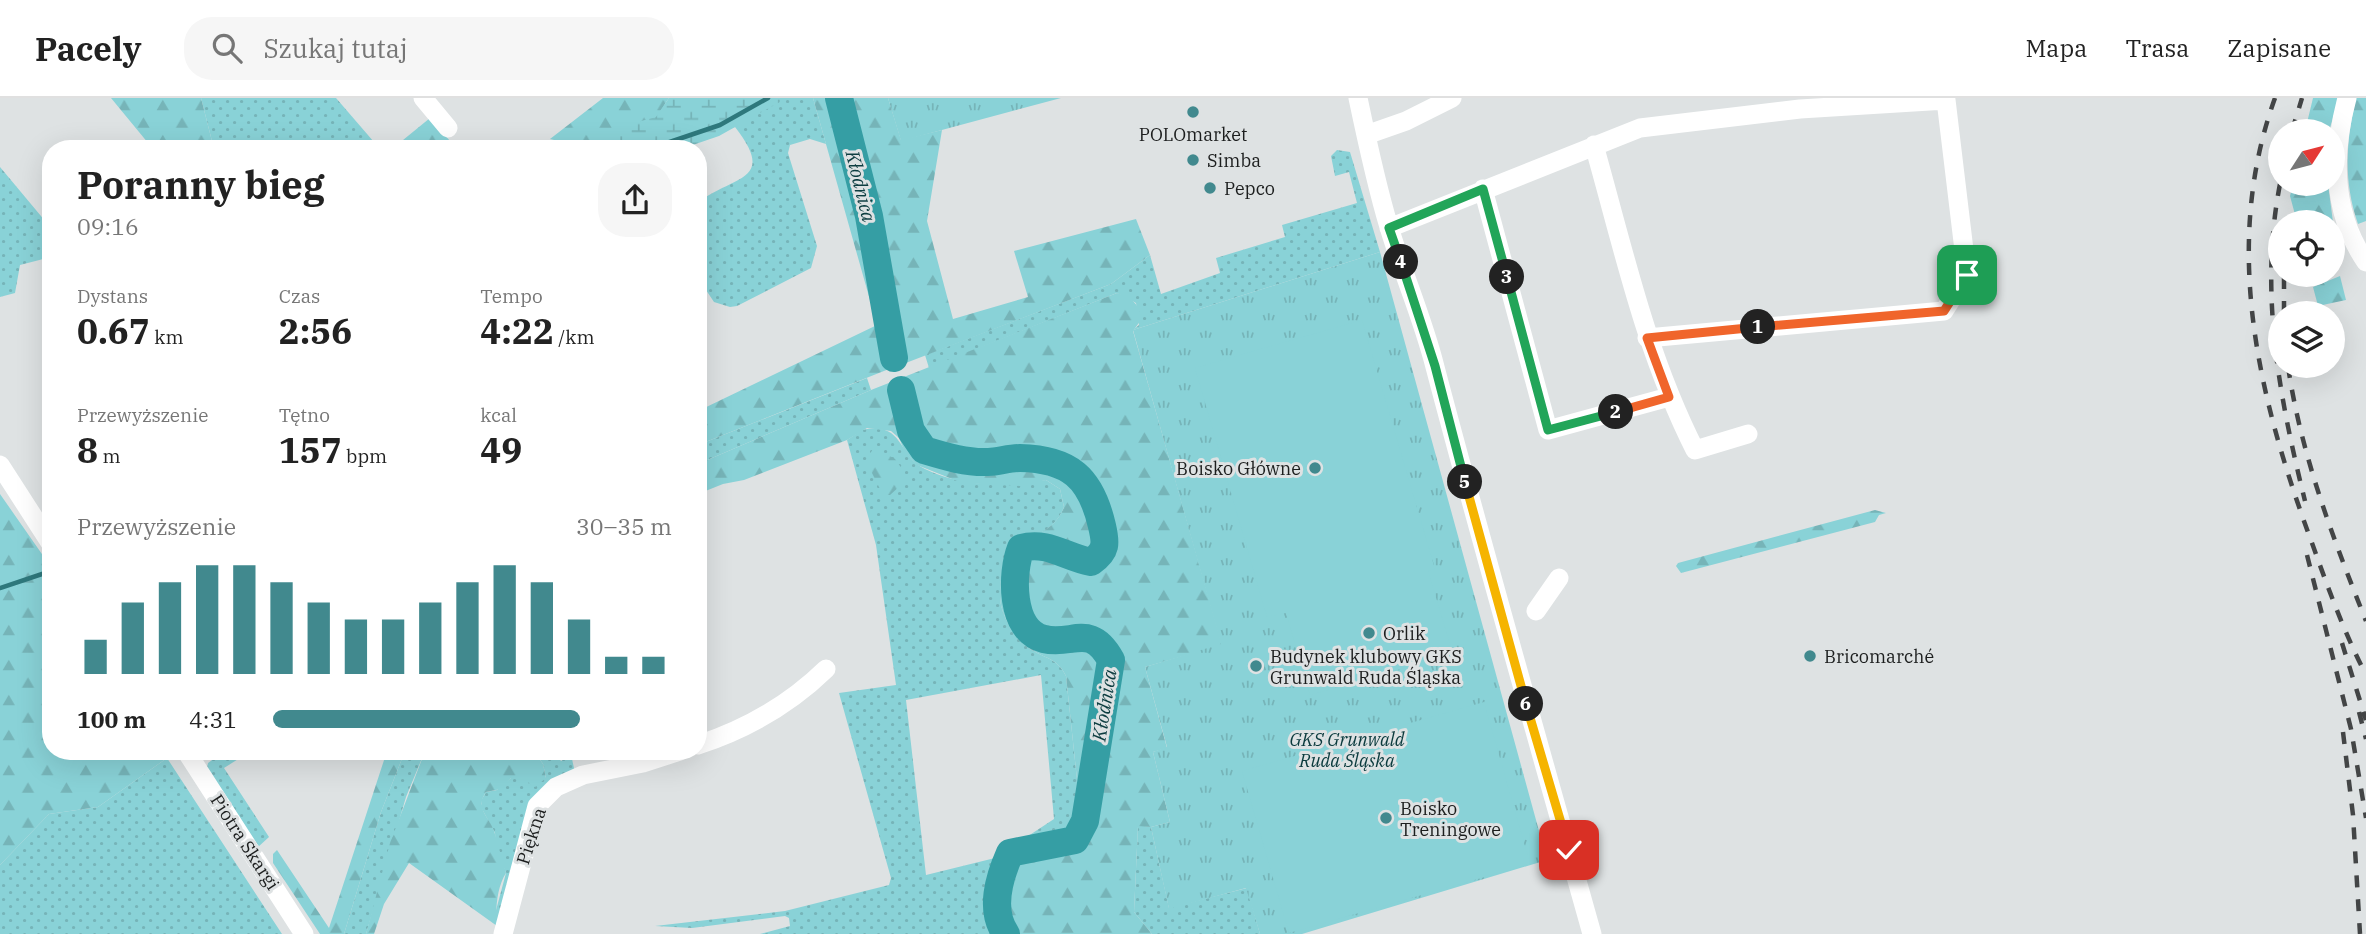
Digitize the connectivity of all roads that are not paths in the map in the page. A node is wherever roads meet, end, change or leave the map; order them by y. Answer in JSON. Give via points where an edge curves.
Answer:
{"nodes":[{"id":1,"x":423,"y":98,"type":"edge"},
{"id":2,"x":1358,"y":98,"type":"edge"},
{"id":3,"x":1452,"y":98,"type":"edge"},
{"id":4,"x":2347,"y":98,"type":"edge"},
{"id":5,"x":448,"y":128,"type":"dead end"},
{"id":6,"x":1366,"y":135,"type":"junction"},
{"id":7,"x":1594,"y":145,"type":"junction"},
{"id":8,"x":1483,"y":189,"type":"junction"},
{"id":9,"x":1389,"y":228,"type":"junction"},
{"id":10,"x":2366,"y":262,"type":"edge"},
{"id":11,"x":1647,"y":338,"type":"junction"},
{"id":12,"x":1669,"y":397,"type":"junction"},
{"id":13,"x":1748,"y":434,"type":"dead end"},
{"id":14,"x":0,"y":465,"type":"edge"},
{"id":15,"x":42,"y":530,"type":"edge"},
{"id":16,"x":1559,"y":578,"type":"dead end"},
{"id":17,"x":1536,"y":611,"type":"dead end"},
{"id":18,"x":826,"y":669,"type":"dead end"},
{"id":19,"x":707,"y":742,"type":"edge"},
{"id":20,"x":192,"y":760,"type":"edge"},
{"id":21,"x":644,"y":760,"type":"edge"},
{"id":22,"x":304,"y":934,"type":"edge"},
{"id":23,"x":503,"y":934,"type":"edge"},
{"id":24,"x":1592,"y":934,"type":"edge"}],
"edges":[{"from":1,"to":5,"type":"street"},
{"from":2,"to":6,"type":"street"},
{"from":3,"to":6,"type":"street"},
{"from":4,"to":10,"type":"street","via":[[2338,137],[2338,180],[2344,221]]},
{"from":6,"to":9,"type":"street"},
{"from":7,"to":8,"type":"street"},
{"from":7,"to":11,"type":"street"},
{"from":7,"to":11,"type":"street","via":[[1640,128],[1800,109],[1945,100],[1967,275],[1944,311]]},
{"from":8,"to":9,"type":"street"},
{"from":8,"to":12,"type":"street","via":[[1548,430]]},
{"from":9,"to":24,"type":"street","via":[[1435,366]]},
{"from":11,"to":12,"type":"street"},
{"from":12,"to":13,"type":"street","via":[[1695,450]]},
{"from":14,"to":15,"type":"street"},
{"from":16,"to":17,"type":"street"},
{"from":18,"to":19,"type":"street","via":[[798,696],[763,718]]},
{"from":20,"to":22,"type":"street","name":"Piotra Skargi"},
{"from":21,"to":23,"type":"street","name":"Piękna","via":[[583,775],[556,787],[537,806]]}]}
